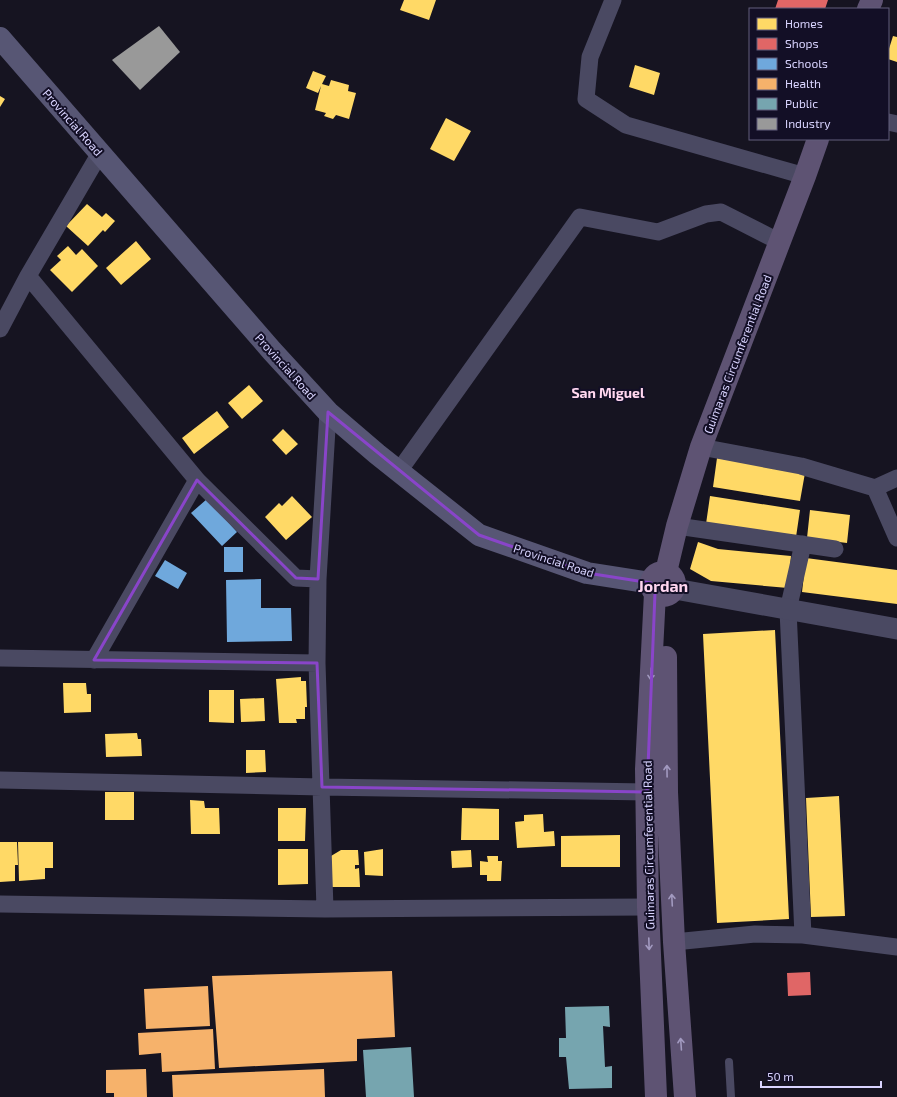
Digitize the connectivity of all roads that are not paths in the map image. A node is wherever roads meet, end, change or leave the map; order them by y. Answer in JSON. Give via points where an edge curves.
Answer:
{"nodes":[{"id":1,"x":613,"y":0,"type":"edge"},
{"id":2,"x":0,"y":38,"type":"edge"},
{"id":3,"x":818,"y":140,"type":"edge"},
{"id":4,"x":100,"y":153,"type":"junction"},
{"id":5,"x":805,"y":176,"type":"junction"},
{"id":6,"x":780,"y":242,"type":"junction"},
{"id":7,"x":28,"y":276,"type":"junction"},
{"id":8,"x":0,"y":329,"type":"edge"},
{"id":9,"x":328,"y":412,"type":"junction"},
{"id":10,"x":700,"y":447,"type":"junction"},
{"id":11,"x":399,"y":471,"type":"junction"},
{"id":12,"x":897,"y":478,"type":"edge"},
{"id":13,"x":197,"y":480,"type":"junction"},
{"id":14,"x":875,"y":488,"type":"junction"},
{"id":15,"x":677,"y":526,"type":"junction"},
{"id":16,"x":897,"y":538,"type":"edge"},
{"id":17,"x":803,"y":544,"type":"junction"},
{"id":18,"x":835,"y":549,"type":"dead end"},
{"id":19,"x":318,"y":578,"type":"junction"},
{"id":20,"x":663,"y":587,"type":"junction"},
{"id":21,"x":788,"y":610,"type":"junction"},
{"id":22,"x":897,"y":629,"type":"edge"},
{"id":23,"x":0,"y":658,"type":"edge"},
{"id":24,"x":94,"y":660,"type":"junction"},
{"id":25,"x":317,"y":663,"type":"junction"},
{"id":26,"x":0,"y":780,"type":"edge"},
{"id":27,"x":322,"y":788,"type":"junction"},
{"id":28,"x":647,"y":792,"type":"junction"},
{"id":29,"x":0,"y":904,"type":"edge"},
{"id":30,"x":648,"y":907,"type":"junction"},
{"id":31,"x":325,"y":909,"type":"junction"},
{"id":32,"x":803,"y":935,"type":"junction"},
{"id":33,"x":674,"y":942,"type":"junction"},
{"id":34,"x":897,"y":947,"type":"edge"},
{"id":35,"x":729,"y":1062,"type":"dead end"},
{"id":36,"x":683,"y":1068,"type":"junction"},
{"id":37,"x":655,"y":1069,"type":"junction"},
{"id":38,"x":656,"y":1097,"type":"edge"},
{"id":39,"x":685,"y":1097,"type":"edge"},
{"id":40,"x":731,"y":1097,"type":"edge"}],
"edges":[{"from":1,"to":5,"type":"street","via":[[590,57],[586,99],[626,125]]},
{"from":2,"to":4,"type":"main road","name":"Provincial Road"},
{"from":3,"to":5,"type":"main road","name":"Guimaras Circumferential Road"},
{"from":4,"to":7,"type":"street"},
{"from":4,"to":9,"type":"main road","name":"Provincial Road"},
{"from":5,"to":6,"type":"main road","name":"Guimaras Circumferential Road"},
{"from":6,"to":10,"type":"main road","name":"Guimaras Circumferential Road"},
{"from":6,"to":11,"type":"street","via":[[721,212],[706,214],[658,232],[580,217]]},
{"from":7,"to":8,"type":"street"},
{"from":7,"to":13,"type":"street"},
{"from":9,"to":11,"type":"main road","name":"Provincial Road"},
{"from":9,"to":19,"type":"street"},
{"from":10,"to":14,"type":"street","via":[[801,466]]},
{"from":10,"to":15,"type":"main road","name":"Guimaras Circumferential Road"},
{"from":11,"to":20,"type":"main road","name":"Provincial Road","via":[[479,535],[587,573]]},
{"from":12,"to":14,"type":"street"},
{"from":13,"to":19,"type":"street","via":[[296,578]]},
{"from":13,"to":24,"type":"street"},
{"from":14,"to":16,"type":"street"},
{"from":15,"to":17,"type":"street"},
{"from":15,"to":20,"type":"main road","name":"Guimaras Circumferential Road"},
{"from":17,"to":18,"type":"street"},
{"from":17,"to":21,"type":"street"},
{"from":19,"to":25,"type":"street"},
{"from":20,"to":21,"type":"street","name":"Provincial Road"},
{"from":20,"to":28,"type":"main road","name":"Guimaras Circumferential Road","one_way":true,"via":[[646,769]]},
{"from":33,"to":20,"type":"main road","name":"Guimaras Circumferential Road","one_way":true,"via":[[667,792]]},
{"from":21,"to":22,"type":"street","name":"Provincial Road"},
{"from":21,"to":32,"type":"street"},
{"from":23,"to":24,"type":"street"},
{"from":24,"to":25,"type":"street"},
{"from":25,"to":27,"type":"street"},
{"from":26,"to":27,"type":"street"},
{"from":27,"to":28,"type":"street"},
{"from":27,"to":31,"type":"street"},
{"from":28,"to":30,"type":"main road","name":"Guimaras Circumferential Road"},
{"from":29,"to":31,"type":"street"},
{"from":30,"to":31,"type":"street"},
{"from":30,"to":37,"type":"main road","name":"Guimaras Circumferential Road","one_way":true},
{"from":32,"to":33,"type":"street","via":[[756,934]]},
{"from":32,"to":34,"type":"street"},
{"from":36,"to":33,"type":"main road","name":"Guimaras Circumferential Road","one_way":true},
{"from":35,"to":40,"type":"lane"},
{"from":36,"to":37,"type":"main road"},
{"from":36,"to":39,"type":"main road","name":"Guimaras Circumferential Road"},
{"from":37,"to":38,"type":"main road","name":"Guimaras Circumferential Road"}]}
